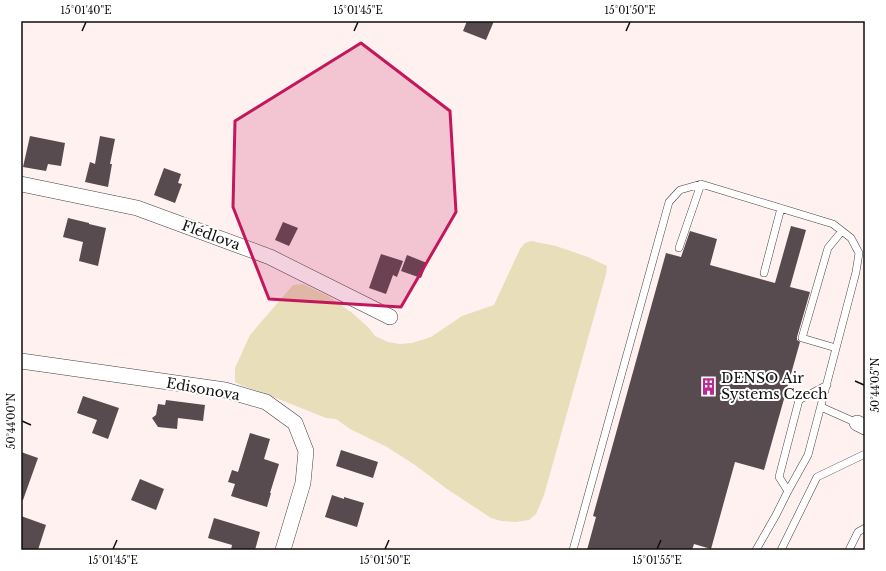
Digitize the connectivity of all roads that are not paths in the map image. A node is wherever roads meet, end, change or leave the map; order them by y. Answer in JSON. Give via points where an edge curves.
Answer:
{"nodes":[{"id":1,"x":21,"y":184,"type":"edge"},
{"id":2,"x":701,"y":184,"type":"junction"},
{"id":3,"x":782,"y":208,"type":"junction"},
{"id":4,"x":842,"y":231,"type":"junction"},
{"id":5,"x":679,"y":248,"type":"dead end"},
{"id":6,"x":764,"y":273,"type":"dead end"},
{"id":7,"x":390,"y":316,"type":"dead end"},
{"id":8,"x":836,"y":348,"type":"junction"},
{"id":9,"x":21,"y":361,"type":"edge"},
{"id":10,"x":827,"y":386,"type":"junction"},
{"id":11,"x":821,"y":407,"type":"junction"},
{"id":12,"x":861,"y":425,"type":"edge"},
{"id":13,"x":865,"y":454,"type":"edge"},
{"id":14,"x":788,"y":491,"type":"junction"},
{"id":15,"x":865,"y":528,"type":"edge"},
{"id":16,"x":282,"y":550,"type":"edge"},
{"id":17,"x":573,"y":550,"type":"edge"},
{"id":18,"x":756,"y":550,"type":"edge"},
{"id":19,"x":781,"y":550,"type":"edge"},
{"id":20,"x":849,"y":550,"type":"edge"}],
"edges":[{"from":1,"to":7,"type":"street","name":"Flédlova","via":[[137,208],[270,257]]},
{"from":2,"to":3,"type":"lane"},
{"from":2,"to":5,"type":"lane"},
{"from":2,"to":17,"type":"lane","via":[[680,190],[669,202]]},
{"from":3,"to":4,"type":"lane","via":[[833,224]]},
{"from":3,"to":6,"type":"lane"},
{"from":4,"to":8,"type":"lane","via":[[851,238],[859,253]]},
{"from":4,"to":8,"type":"lane","via":[[828,248],[802,338]]},
{"from":8,"to":10,"type":"lane"},
{"from":9,"to":16,"type":"street","name":"Edisonova","via":[[225,390],[266,402],[295,423],[306,452],[303,483]]},
{"from":10,"to":11,"type":"lane"},
{"from":10,"to":14,"type":"lane","via":[[799,400],[779,477]]},
{"from":11,"to":12,"type":"lane"},
{"from":11,"to":14,"type":"lane","via":[[808,455]]},
{"from":13,"to":19,"type":"lane","via":[[817,477]]},
{"from":14,"to":18,"type":"lane"},
{"from":15,"to":20,"type":"lane","via":[[858,532]]}]}
